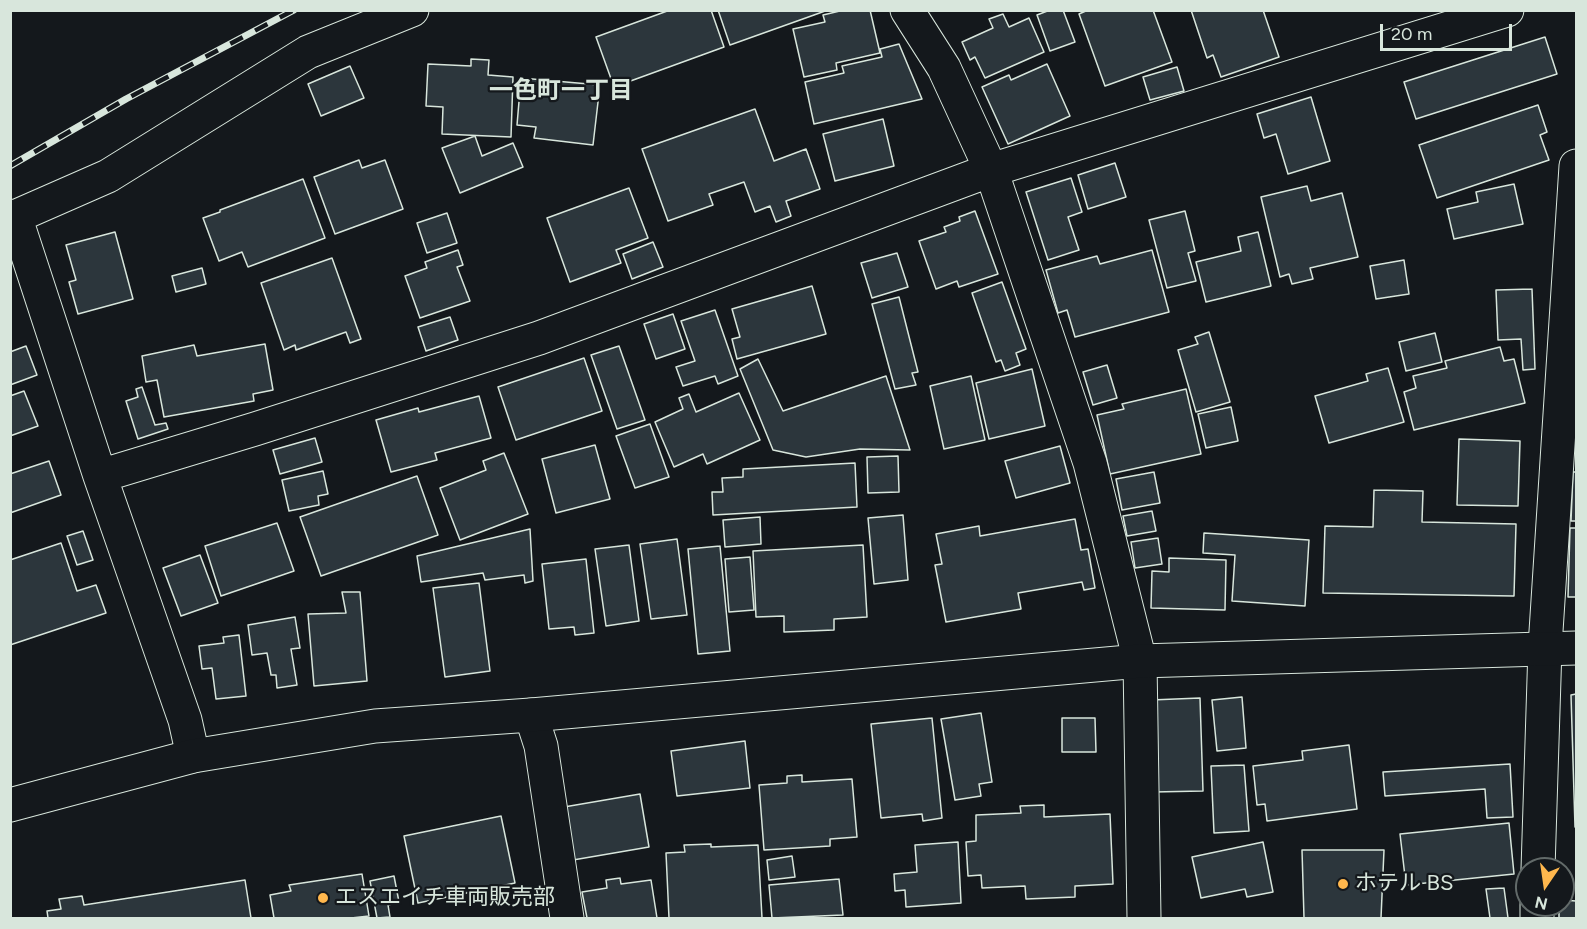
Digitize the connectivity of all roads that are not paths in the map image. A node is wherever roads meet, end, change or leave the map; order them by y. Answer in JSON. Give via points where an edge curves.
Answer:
{"nodes":[{"id":1,"x":412,"y":10,"type":"edge"},
{"id":2,"x":908,"y":10,"type":"edge"},
{"id":3,"x":1507,"y":10,"type":"edge"},
{"id":4,"x":1576,"y":166,"type":"edge"},
{"id":5,"x":991,"y":170,"type":"junction"},
{"id":6,"x":13,"y":218,"type":"edge"},
{"id":7,"x":100,"y":476,"type":"junction"},
{"id":8,"x":1561,"y":648,"type":"edge"},
{"id":9,"x":1140,"y":661,"type":"junction"},
{"id":10,"x":531,"y":715,"type":"junction"},
{"id":11,"x":193,"y":756,"type":"junction"},
{"id":12,"x":10,"y":806,"type":"edge"},
{"id":13,"x":1539,"y":857,"type":"edge"},
{"id":14,"x":567,"y":918,"type":"edge"},
{"id":15,"x":1144,"y":918,"type":"edge"}],
"edges":[{"from":1,"to":6,"type":"street","via":[[308,52],[108,176]]},
{"from":2,"to":5,"type":"street","via":[[944,68]]},
{"from":3,"to":5,"type":"street"},
{"from":4,"to":8,"type":"street"},
{"from":5,"to":7,"type":"street","via":[[539,338]]},
{"from":5,"to":9,"type":"street","via":[[1090,463]]},
{"from":6,"to":7,"type":"street"},
{"from":7,"to":11,"type":"street","via":[[185,720]]},
{"from":8,"to":9,"type":"street"},
{"from":8,"to":13,"type":"street"},
{"from":9,"to":10,"type":"street"},
{"from":9,"to":15,"type":"street"},
{"from":10,"to":11,"type":"street","via":[[375,726]]},
{"from":10,"to":14,"type":"street","via":[[541,746]]},
{"from":11,"to":12,"type":"street"}]}
